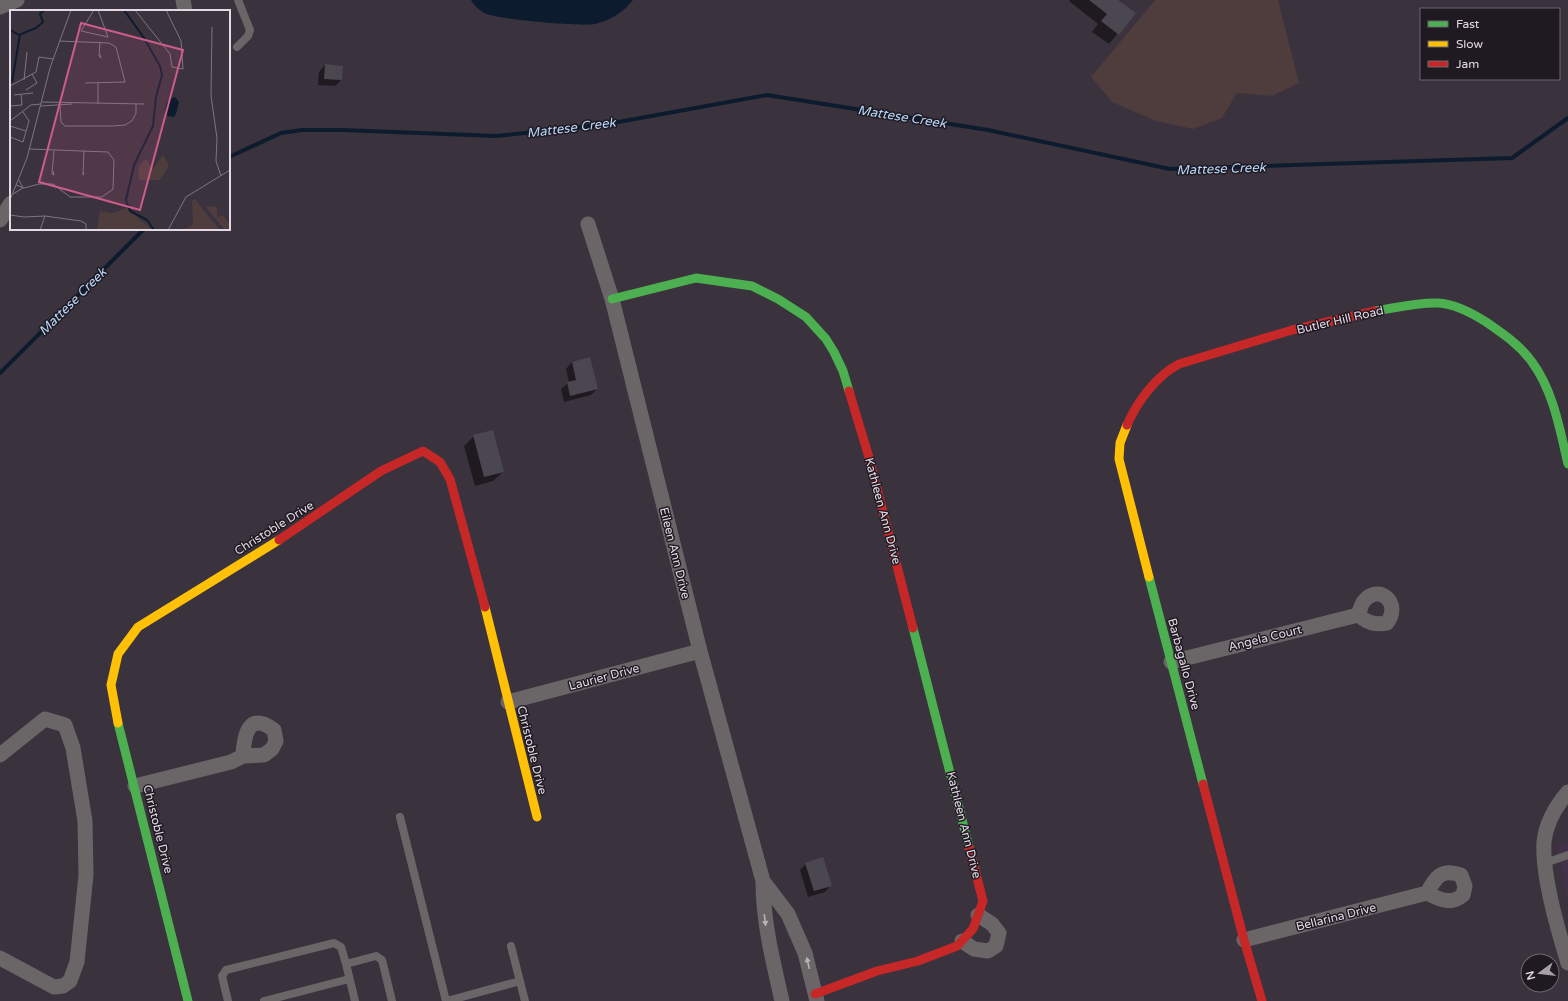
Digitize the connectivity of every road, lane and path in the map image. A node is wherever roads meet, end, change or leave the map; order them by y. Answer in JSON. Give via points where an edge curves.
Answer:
{"nodes":[{"id":1,"x":17,"y":0,"type":"edge"},
{"id":2,"x":183,"y":0,"type":"edge"},
{"id":3,"x":238,"y":0,"type":"edge"},
{"id":4,"x":0,"y":7,"type":"edge"},
{"id":5,"x":185,"y":10,"type":"edge"},
{"id":6,"x":237,"y":47,"type":"dead end"},
{"id":7,"x":10,"y":205,"type":"edge"},
{"id":8,"x":0,"y":220,"type":"edge"},
{"id":9,"x":588,"y":224,"type":"dead end"},
{"id":10,"x":612,"y":299,"type":"junction"},
{"id":11,"x":1192,"y":359,"type":"joint"},
{"id":12,"x":1568,"y":464,"type":"edge"},
{"id":13,"x":1358,"y":615,"type":"dead end"},
{"id":14,"x":700,"y":651,"type":"junction"},
{"id":15,"x":1171,"y":662,"type":"junction"},
{"id":16,"x":508,"y":702,"type":"junction"},
{"id":17,"x":0,"y":755,"type":"edge"},
{"id":18,"x":243,"y":756,"type":"dead end"},
{"id":19,"x":135,"y":786,"type":"junction"},
{"id":20,"x":1568,"y":792,"type":"edge"},
{"id":21,"x":400,"y":817,"type":"dead end"},
{"id":22,"x":536,"y":817,"type":"dead end"},
{"id":23,"x":1568,"y":855,"type":"edge"},
{"id":24,"x":1545,"y":863,"type":"junction"},
{"id":25,"x":764,"y":881,"type":"junction"},
{"id":26,"x":1427,"y":893,"type":"dead end"},
{"id":27,"x":978,"y":915,"type":"junction"},
{"id":28,"x":1244,"y":940,"type":"junction"},
{"id":29,"x":962,"y":941,"type":"junction"},
{"id":30,"x":511,"y":946,"type":"dead end"},
{"id":31,"x":0,"y":958,"type":"edge"},
{"id":32,"x":1568,"y":963,"type":"edge"},
{"id":33,"x":346,"y":964,"type":"junction"},
{"id":34,"x":349,"y":979,"type":"junction"},
{"id":35,"x":520,"y":980,"type":"junction"},
{"id":36,"x":816,"y":997,"type":"edge"},
{"id":37,"x":188,"y":1001,"type":"edge"},
{"id":38,"x":228,"y":1001,"type":"edge"},
{"id":39,"x":264,"y":1001,"type":"edge"},
{"id":40,"x":355,"y":1001,"type":"edge"},
{"id":41,"x":392,"y":1001,"type":"edge"},
{"id":42,"x":447,"y":1001,"type":"edge"},
{"id":43,"x":525,"y":1001,"type":"edge"},
{"id":44,"x":782,"y":1001,"type":"edge"},
{"id":45,"x":1262,"y":1001,"type":"edge"}],
"edges":[{"from":1,"to":4,"type":"street"},
{"from":2,"to":5,"type":"street"},
{"from":3,"to":6,"type":"lane","via":[[250,30],[248,36]]},
{"from":7,"to":8,"type":"street"},
{"from":9,"to":10,"type":"street","name":"Eileen Ann Drive"},
{"from":10,"to":14,"type":"street","name":"Eileen Ann Drive"},
{"from":10,"to":27,"type":"street","name":"Kathleen Ann Drive","via":[[696,278],[752,286],[806,316],[834,352],[843,371],[868,454],[968,841],[983,901]]},
{"from":11,"to":12,"type":"street","name":"Butler Hill Road","via":[[1361,312],[1419,304],[1445,304],[1474,316],[1499,332],[1517,346],[1531,362],[1542,381]]},
{"from":11,"to":15,"type":"street","name":"Barbagallo Drive","via":[[1166,372],[1148,391],[1133,413],[1122,437],[1119,455]]},
{"from":13,"to":15,"type":"street","name":"Angela Court"},
{"from":14,"to":16,"type":"street","name":"Laurier Drive"},
{"from":14,"to":25,"type":"street","name":"Eileen Ann Drive"},
{"from":15,"to":28,"type":"street","name":"Barbagallo Drive"},
{"from":16,"to":19,"type":"street","name":"Christoble Drive","via":[[450,479],[445,466],[435,456],[423,451],[406,456],[380,471],[318,516],[138,627],[118,654],[111,685],[112,698]]},
{"from":16,"to":22,"type":"street","name":"Christoble Drive"},
{"from":17,"to":31,"type":"street","via":[[46,719],[65,726],[73,748],[84,821],[86,875],[77,962],[70,981],[63,986],[54,987]]},
{"from":18,"to":19,"type":"street","via":[[231,762]]},
{"from":19,"to":37,"type":"street","name":"Christoble Drive"},
{"from":20,"to":24,"type":"street","via":[[1549,822],[1544,841]]},
{"from":21,"to":42,"type":"lane"},
{"from":23,"to":24,"type":"lane"},
{"from":24,"to":32,"type":"street","via":[[1557,928]]},
{"from":36,"to":25,"type":"street","name":"Eileen Ann Drive","one_way":true,"via":[[806,953],[788,914]]},
{"from":25,"to":44,"type":"street","name":"Eileen Ann Drive","one_way":true,"via":[[763,907],[767,936]]},
{"from":26,"to":28,"type":"street","name":"Bellarina Drive"},
{"from":27,"to":29,"type":"street","name":"Kathleen Ann Drive","via":[[973,929]]},
{"from":27,"to":29,"type":"street","via":[[992,924],[999,933],[996,946],[988,951],[974,949]]},
{"from":28,"to":45,"type":"street","name":"Barbagallo Drive"},
{"from":29,"to":36,"type":"street","name":"Kathleen Ann Drive","via":[[957,946],[918,961],[877,971]]},
{"from":30,"to":35,"type":"lane"},
{"from":33,"to":34,"type":"lane"},
{"from":33,"to":38,"type":"lane","via":[[341,948],[334,943],[226,970],[222,976]]},
{"from":33,"to":41,"type":"lane","via":[[376,956],[382,960]]},
{"from":34,"to":39,"type":"lane"},
{"from":34,"to":40,"type":"lane"},
{"from":35,"to":42,"type":"lane"},
{"from":35,"to":43,"type":"lane"}]}
